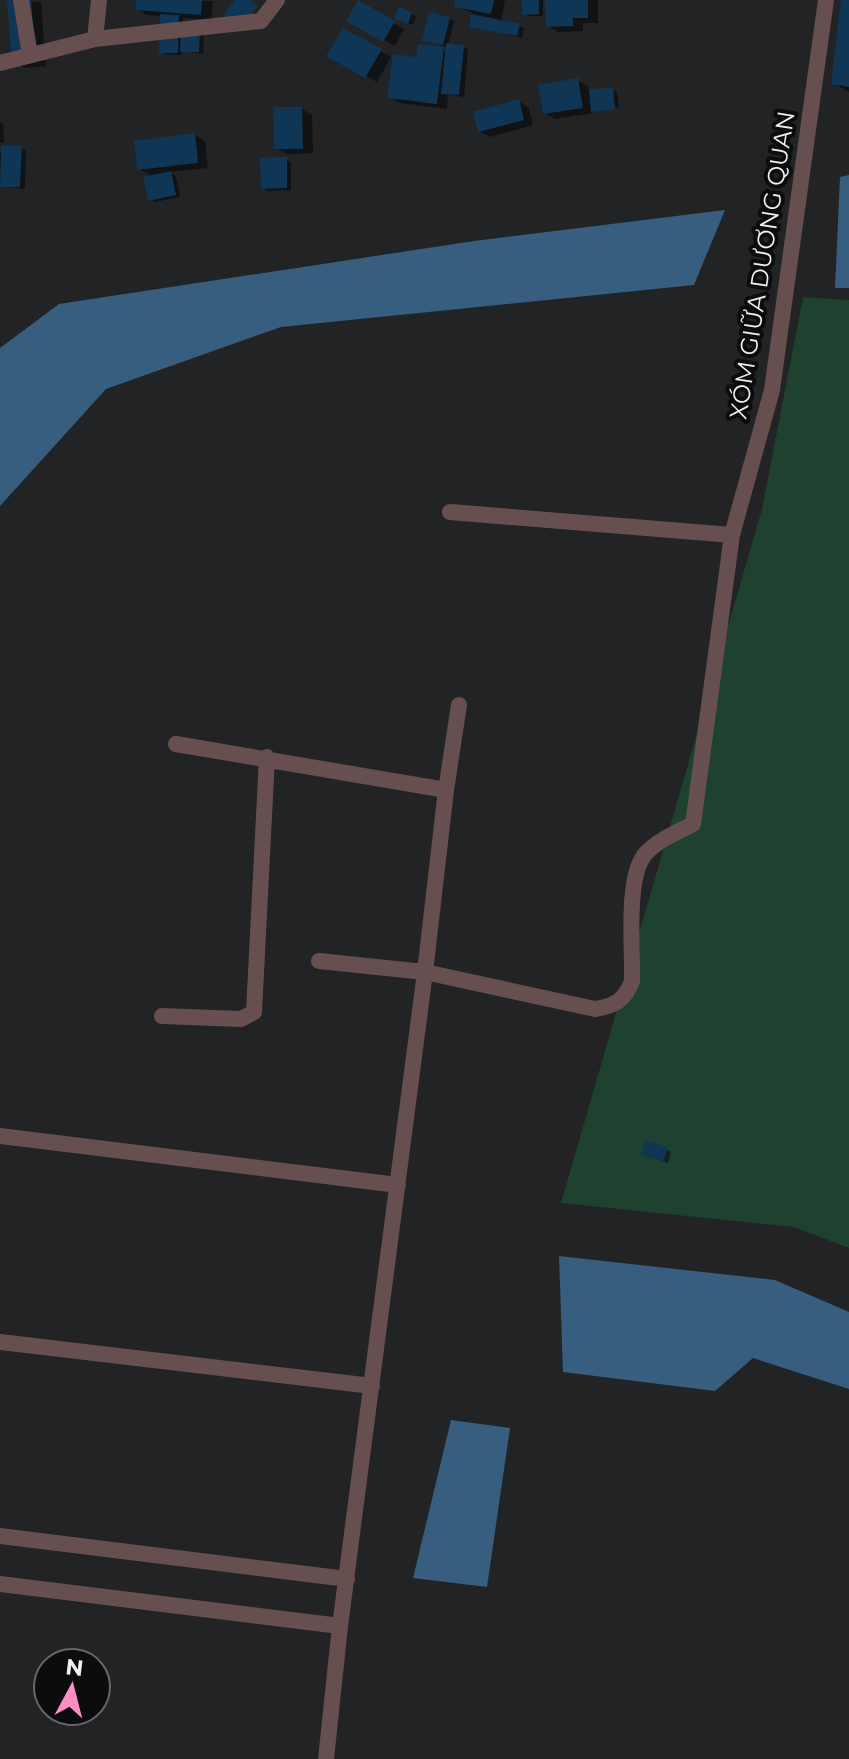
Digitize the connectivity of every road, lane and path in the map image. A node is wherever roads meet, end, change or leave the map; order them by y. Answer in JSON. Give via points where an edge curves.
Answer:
{"nodes":[{"id":1,"x":21,"y":0,"type":"edge"},
{"id":2,"x":99,"y":0,"type":"edge"},
{"id":3,"x":277,"y":0,"type":"edge"},
{"id":4,"x":826,"y":0,"type":"edge"},
{"id":5,"x":95,"y":39,"type":"junction"},
{"id":6,"x":30,"y":55,"type":"junction"},
{"id":7,"x":0,"y":63,"type":"edge"},
{"id":8,"x":450,"y":512,"type":"dead end"},
{"id":9,"x":732,"y":535,"type":"junction"},
{"id":10,"x":459,"y":705,"type":"dead end"},
{"id":11,"x":176,"y":744,"type":"dead end"},
{"id":12,"x":267,"y":757,"type":"junction"},
{"id":13,"x":446,"y":790,"type":"junction"},
{"id":14,"x":319,"y":961,"type":"dead end"},
{"id":15,"x":425,"y":972,"type":"junction"},
{"id":16,"x":162,"y":1016,"type":"dead end"},
{"id":17,"x":0,"y":1136,"type":"edge"},
{"id":18,"x":398,"y":1185,"type":"junction"},
{"id":19,"x":0,"y":1342,"type":"edge"},
{"id":20,"x":372,"y":1386,"type":"junction"},
{"id":21,"x":0,"y":1536,"type":"edge"},
{"id":22,"x":347,"y":1579,"type":"junction"},
{"id":23,"x":0,"y":1584,"type":"edge"},
{"id":24,"x":340,"y":1626,"type":"junction"},
{"id":25,"x":326,"y":1759,"type":"edge"}],
"edges":[{"from":1,"to":6,"type":"lane"},
{"from":2,"to":5,"type":"lane"},
{"from":3,"to":5,"type":"lane","via":[[261,21]]},
{"from":4,"to":9,"type":"lane","name":"XÓM GIỮA DƯƠNG QUAN","via":[[772,390]]},
{"from":5,"to":6,"type":"lane"},
{"from":6,"to":7,"type":"lane"},
{"from":8,"to":9,"type":"lane"},
{"from":9,"to":15,"type":"lane","name":"XÓM GIỮA DƯƠNG QUAN","via":[[693,824],[657,844],[640,862],[634,881],[628,993],[610,1007],[595,1009]]},
{"from":10,"to":13,"type":"lane"},
{"from":11,"to":12,"type":"lane"},
{"from":12,"to":13,"type":"lane"},
{"from":12,"to":16,"type":"lane","via":[[254,1012],[241,1019]]},
{"from":13,"to":15,"type":"lane"},
{"from":14,"to":15,"type":"lane"},
{"from":15,"to":18,"type":"lane"},
{"from":17,"to":18,"type":"lane"},
{"from":18,"to":20,"type":"lane"},
{"from":19,"to":20,"type":"lane"},
{"from":20,"to":22,"type":"lane"},
{"from":21,"to":22,"type":"lane"},
{"from":22,"to":24,"type":"lane"},
{"from":23,"to":24,"type":"lane"},
{"from":24,"to":25,"type":"lane"}]}
